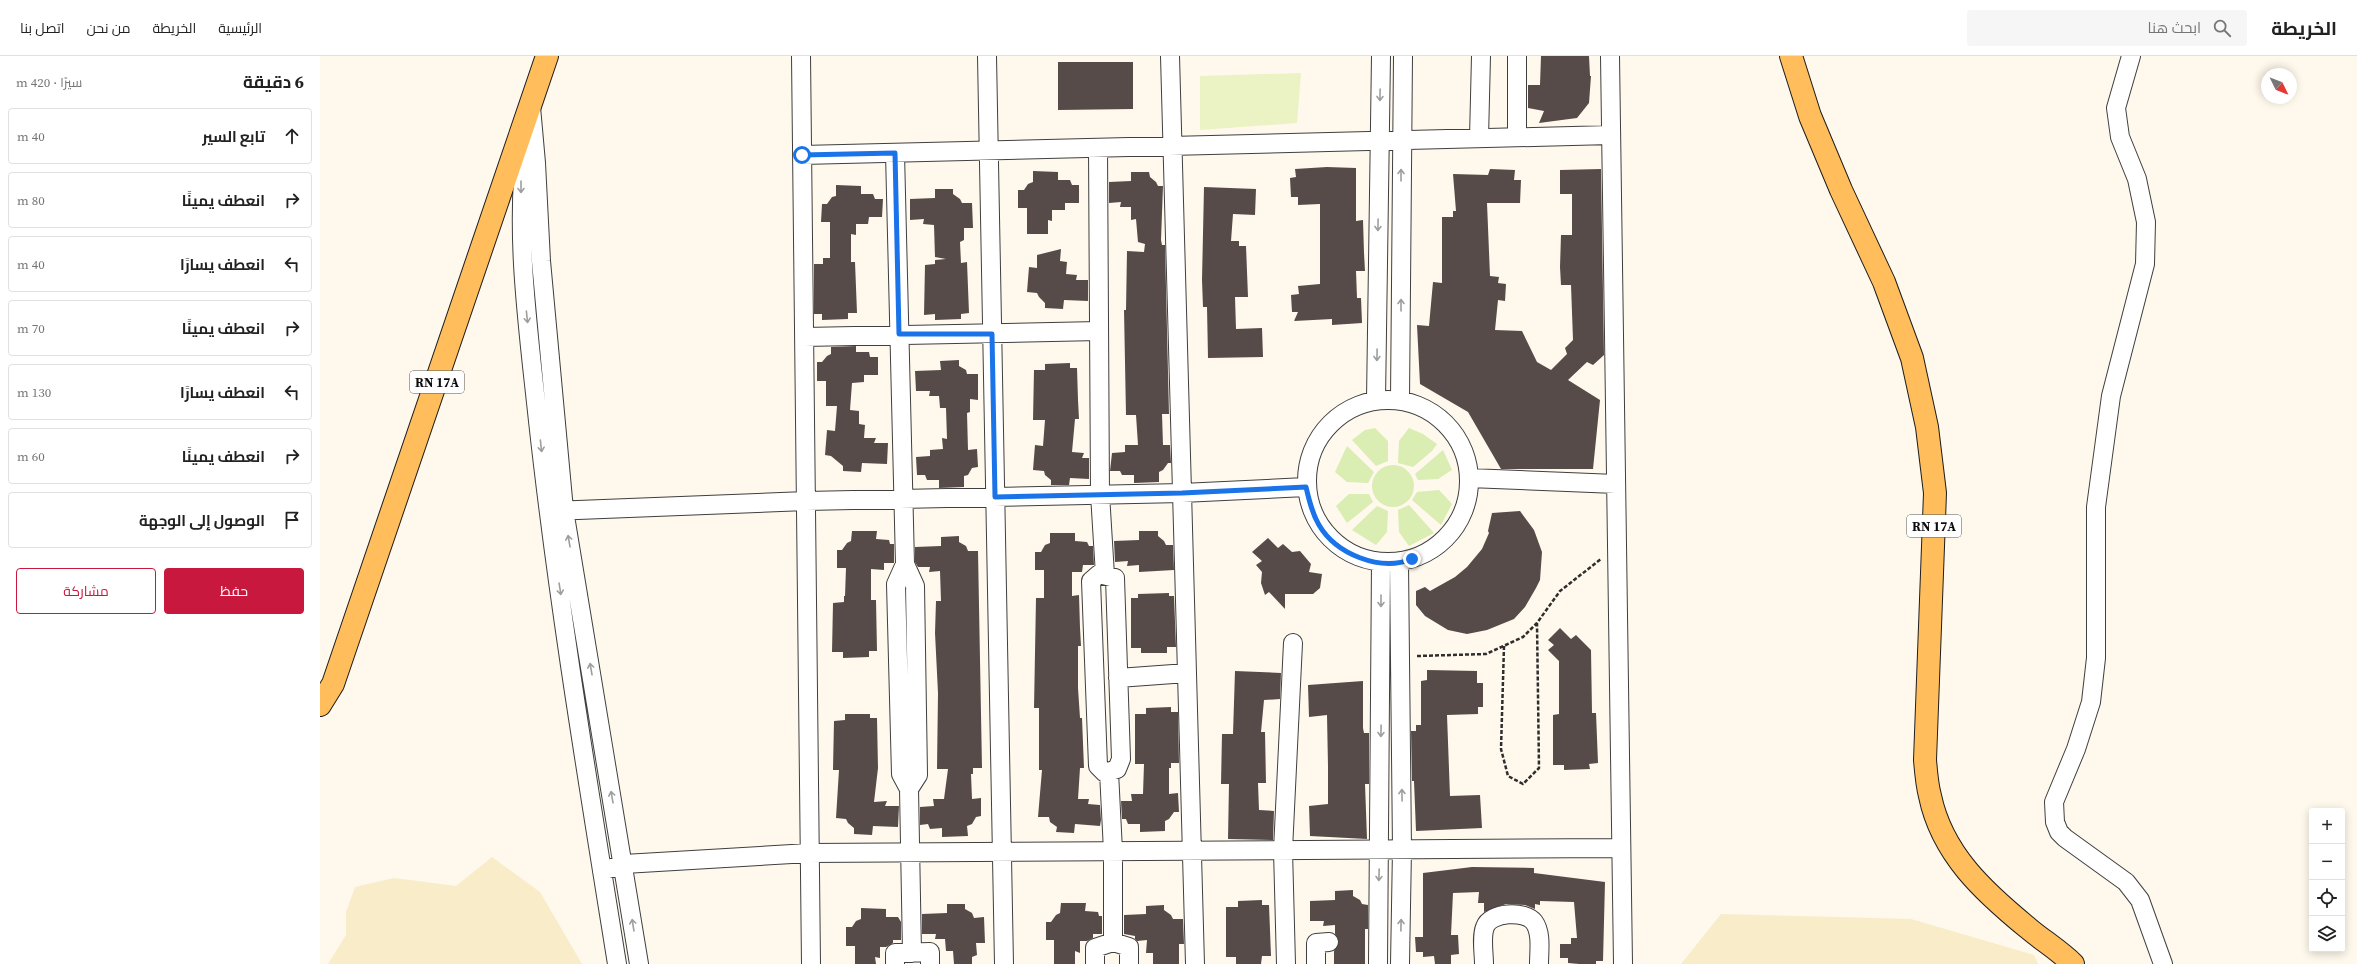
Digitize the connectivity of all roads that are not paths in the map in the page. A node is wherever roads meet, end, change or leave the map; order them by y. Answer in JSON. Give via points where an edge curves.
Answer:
{"nodes":[{"id":1,"x":547,"y":56,"type":"edge"},
{"id":2,"x":801,"y":56,"type":"edge"},
{"id":3,"x":987,"y":56,"type":"edge"},
{"id":4,"x":1170,"y":56,"type":"edge"},
{"id":5,"x":1380,"y":56,"type":"edge"},
{"id":6,"x":1403,"y":56,"type":"edge"},
{"id":7,"x":1481,"y":56,"type":"edge"},
{"id":8,"x":1517,"y":56,"type":"edge"},
{"id":9,"x":1610,"y":56,"type":"edge"},
{"id":10,"x":1791,"y":56,"type":"edge"},
{"id":11,"x":2131,"y":56,"type":"edge"},
{"id":12,"x":531,"y":107,"type":"junction"},
{"id":13,"x":1611,"y":135,"type":"junction"},
{"id":14,"x":1517,"y":137,"type":"junction"},
{"id":15,"x":1479,"y":138,"type":"junction"},
{"id":16,"x":1402,"y":140,"type":"junction"},
{"id":17,"x":1379,"y":141,"type":"junction"},
{"id":18,"x":1172,"y":146,"type":"junction"},
{"id":19,"x":1098,"y":148,"type":"junction"},
{"id":20,"x":989,"y":150,"type":"junction"},
{"id":21,"x":895,"y":153,"type":"junction"},
{"id":22,"x":802,"y":155,"type":"junction"},
{"id":23,"x":1099,"y":331,"type":"junction"},
{"id":24,"x":899,"y":334,"type":"junction"},
{"id":25,"x":992,"y":334,"type":"junction"},
{"id":26,"x":804,"y":337,"type":"junction"},
{"id":27,"x":1376,"y":400,"type":"junction"},
{"id":28,"x":1400,"y":400,"type":"junction"},
{"id":29,"x":1469,"y":478,"type":"junction"},
{"id":30,"x":1616,"y":484,"type":"junction"},
{"id":31,"x":1306,"y":487,"type":"junction"},
{"id":32,"x":1182,"y":493,"type":"junction"},
{"id":33,"x":1100,"y":494,"type":"junction"},
{"id":34,"x":995,"y":497,"type":"junction"},
{"id":35,"x":903,"y":499,"type":"junction"},
{"id":36,"x":806,"y":501,"type":"junction"},
{"id":37,"x":556,"y":511,"type":"junction"},
{"id":38,"x":1381,"y":562,"type":"junction"},
{"id":39,"x":1399,"y":564,"type":"junction"},
{"id":40,"x":1105,"y":575,"type":"junction"},
{"id":41,"x":1293,"y":643,"type":"dead end"},
{"id":42,"x":1400,"y":657,"type":"junction"},
{"id":43,"x":1382,"y":658,"type":"junction"},
{"id":44,"x":1187,"y":673,"type":"junction"},
{"id":45,"x":1118,"y":678,"type":"junction"},
{"id":46,"x":320,"y":705,"type":"edge"},
{"id":47,"x":1109,"y":772,"type":"junction"},
{"id":48,"x":1621,"y":848,"type":"junction"},
{"id":49,"x":1380,"y":849,"type":"junction"},
{"id":50,"x":1402,"y":849,"type":"junction"},
{"id":51,"x":1283,"y":850,"type":"junction"},
{"id":52,"x":1113,"y":851,"type":"junction"},
{"id":53,"x":1192,"y":851,"type":"junction"},
{"id":54,"x":910,"y":852,"type":"junction"},
{"id":55,"x":1002,"y":852,"type":"junction"},
{"id":56,"x":810,"y":853,"type":"junction"},
{"id":57,"x":624,"y":864,"type":"junction"},
{"id":58,"x":602,"y":872,"type":"junction"},
{"id":59,"x":1113,"y":942,"type":"junction"},
{"id":60,"x":1328,"y":942,"type":"dead end"},
{"id":61,"x":912,"y":953,"type":"junction"},
{"id":62,"x":617,"y":964,"type":"edge"},
{"id":63,"x":639,"y":964,"type":"edge"},
{"id":64,"x":811,"y":964,"type":"edge"},
{"id":65,"x":895,"y":964,"type":"edge"},
{"id":66,"x":930,"y":964,"type":"edge"},
{"id":67,"x":1004,"y":964,"type":"edge"},
{"id":68,"x":1095,"y":964,"type":"edge"},
{"id":69,"x":1129,"y":964,"type":"edge"},
{"id":70,"x":1195,"y":964,"type":"edge"},
{"id":71,"x":1286,"y":964,"type":"edge"},
{"id":72,"x":1316,"y":964,"type":"edge"},
{"id":73,"x":1378,"y":964,"type":"edge"},
{"id":74,"x":1400,"y":964,"type":"edge"},
{"id":75,"x":1484,"y":964,"type":"edge"},
{"id":76,"x":1539,"y":964,"type":"edge"},
{"id":77,"x":1623,"y":964,"type":"edge"},
{"id":78,"x":2073,"y":964,"type":"edge"},
{"id":79,"x":2163,"y":964,"type":"edge"}],
"edges":[{"from":1,"to":12,"type":"main road","number":"RN 17A"},
{"from":2,"to":22,"type":"street"},
{"from":3,"to":20,"type":"street"},
{"from":4,"to":18,"type":"street"},
{"from":5,"to":17,"type":"street","one_way":true},
{"from":6,"to":16,"type":"street"},
{"from":7,"to":15,"type":"street"},
{"from":8,"to":14,"type":"street"},
{"from":9,"to":13,"type":"street"},
{"from":10,"to":78,"type":"main road","number":"RN 17A","via":[[1810,116],[1884,282],[1912,358],[1927,427],[1935,493],[1925,760],[1930,797],[1939,825],[1965,871],[1986,892]]},
{"from":11,"to":79,"type":"street","via":[[2116,108],[2120,137],[2137,179],[2146,222],[2145,264],[2111,396],[2096,507],[2096,658],[2091,702],[2076,749],[2057,794],[2053,812],[2062,835],[2126,882],[2140,900]]},
{"from":12,"to":37,"type":"street"},
{"from":12,"to":46,"type":"main road","number":"RN 17A","via":[[333,684]]},
{"from":13,"to":14,"type":"street"},
{"from":13,"to":30,"type":"street"},
{"from":14,"to":15,"type":"street"},
{"from":15,"to":16,"type":"street"},
{"from":16,"to":17,"type":"street"},
{"from":28,"to":16,"type":"street","one_way":true},
{"from":17,"to":18,"type":"street"},
{"from":17,"to":27,"type":"street","one_way":true},
{"from":18,"to":19,"type":"street"},
{"from":18,"to":32,"type":"street"},
{"from":19,"to":20,"type":"street"},
{"from":19,"to":23,"type":"street"},
{"from":20,"to":21,"type":"street"},
{"from":20,"to":25,"type":"street"},
{"from":21,"to":22,"type":"street"},
{"from":21,"to":24,"type":"street"},
{"from":22,"to":26,"type":"street"},
{"from":23,"to":25,"type":"street"},
{"from":23,"to":33,"type":"street"},
{"from":24,"to":25,"type":"street"},
{"from":24,"to":26,"type":"street"},
{"from":24,"to":35,"type":"street"},
{"from":25,"to":34,"type":"street"},
{"from":26,"to":36,"type":"street"},
{"from":27,"to":28,"type":"street"},
{"from":27,"to":31,"type":"street","via":[[1353,407],[1333,421],[1315,446],[1308,463]]},
{"from":28,"to":29,"type":"street","via":[[1420,405],[1437,415],[1451,428],[1462,445]]},
{"from":29,"to":30,"type":"street"},
{"from":29,"to":39,"type":"street","via":[[1470,488],[1464,512],[1452,533],[1434,549]]},
{"from":30,"to":48,"type":"street"},
{"from":31,"to":32,"type":"street"},
{"from":31,"to":38,"type":"street","via":[[1313,513],[1332,541],[1367,561]]},
{"from":32,"to":33,"type":"street"},
{"from":32,"to":44,"type":"street"},
{"from":33,"to":34,"type":"street"},
{"from":33,"to":40,"type":"street"},
{"from":34,"to":35,"type":"street"},
{"from":34,"to":55,"type":"street"},
{"from":35,"to":36,"type":"street"},
{"from":35,"to":54,"type":"street","via":[[905,564],[915,586],[918,775],[909,789]]},
{"from":36,"to":37,"type":"street"},
{"from":36,"to":56,"type":"street"},
{"from":57,"to":37,"type":"street","one_way":true},
{"from":37,"to":58,"type":"street","one_way":true},
{"from":38,"to":39,"type":"street"},
{"from":38,"to":43,"type":"street","one_way":true},
{"from":39,"to":42,"type":"street"},
{"from":40,"to":45,"type":"street","via":[[1115,578]]},
{"from":40,"to":47,"type":"street","via":[[1099,574],[1091,581],[1098,766],[1105,773]]},
{"from":41,"to":51,"type":"street"},
{"from":42,"to":43,"type":"street"},
{"from":50,"to":42,"type":"street","one_way":true},
{"from":43,"to":49,"type":"street","one_way":true},
{"from":44,"to":45,"type":"street"},
{"from":44,"to":53,"type":"street"},
{"from":45,"to":47,"type":"street","via":[[1121,759],[1117,769]]},
{"from":47,"to":52,"type":"street"},
{"from":48,"to":50,"type":"street"},
{"from":48,"to":77,"type":"street"},
{"from":49,"to":50,"type":"street"},
{"from":49,"to":51,"type":"street"},
{"from":49,"to":73,"type":"street","one_way":true},
{"from":74,"to":50,"type":"street","one_way":true},
{"from":51,"to":53,"type":"street"},
{"from":51,"to":71,"type":"street"},
{"from":52,"to":53,"type":"street"},
{"from":52,"to":55,"type":"street"},
{"from":52,"to":59,"type":"street"},
{"from":53,"to":70,"type":"street"},
{"from":54,"to":55,"type":"street"},
{"from":54,"to":56,"type":"street"},
{"from":54,"to":61,"type":"street"},
{"from":55,"to":67,"type":"street"},
{"from":56,"to":57,"type":"street"},
{"from":56,"to":64,"type":"street"},
{"from":57,"to":58,"type":"street"},
{"from":63,"to":57,"type":"street","one_way":true},
{"from":58,"to":62,"type":"street"},
{"from":59,"to":68,"type":"street","via":[[1095,948]]},
{"from":59,"to":69,"type":"street","via":[[1128,947]]},
{"from":60,"to":72,"type":"street","via":[[1316,943]]},
{"from":61,"to":65,"type":"street","via":[[895,953]]},
{"from":61,"to":66,"type":"street","via":[[930,952]]},
{"from":75,"to":76,"type":"street","via":[[1485,927],[1492,919],[1509,914],[1533,921],[1538,931]]}]}
